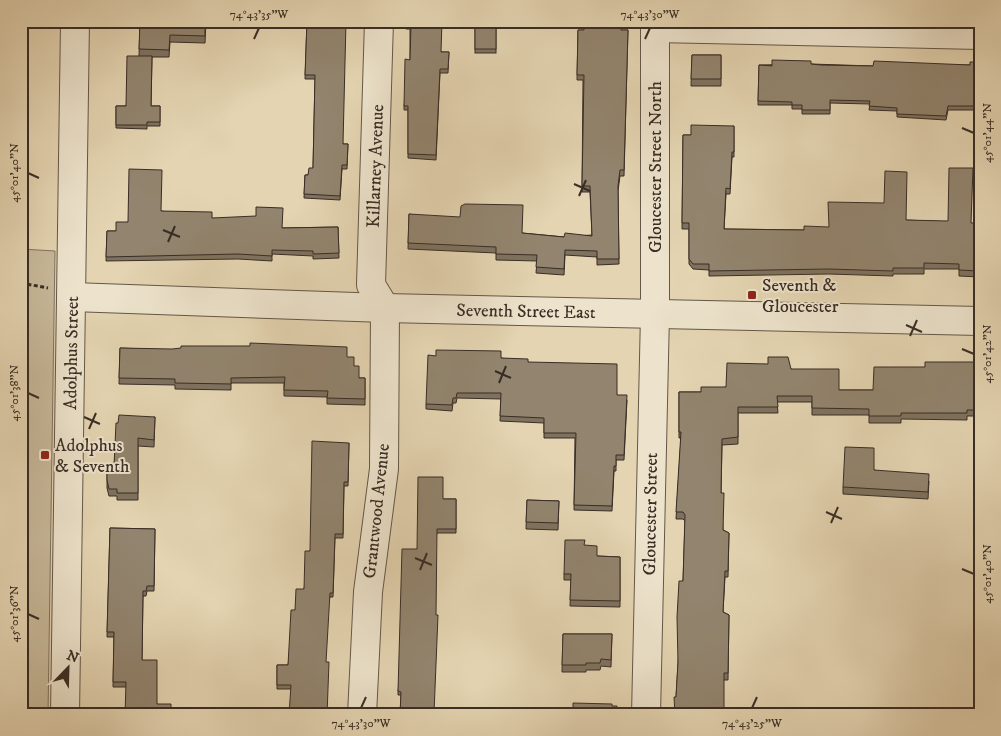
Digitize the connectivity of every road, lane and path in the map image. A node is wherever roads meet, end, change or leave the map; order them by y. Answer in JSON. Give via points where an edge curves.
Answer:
{"nodes":[{"id":1,"x":75,"y":21,"type":"edge"},
{"id":2,"x":379,"y":21,"type":"edge"},
{"id":3,"x":655,"y":25,"type":"edge"},
{"id":4,"x":980,"y":35,"type":"edge"},
{"id":5,"x":72,"y":297,"type":"junction"},
{"id":6,"x":385,"y":308,"type":"junction"},
{"id":7,"x":654,"y":314,"type":"junction"},
{"id":8,"x":980,"y":321,"type":"edge"},
{"id":9,"x":65,"y":715,"type":"edge"},
{"id":10,"x":362,"y":715,"type":"edge"},
{"id":11,"x":646,"y":715,"type":"edge"}],
"edges":[{"from":1,"to":5,"type":"street","name":"Adolphus Street"},
{"from":2,"to":6,"type":"street","name":"Killarney Avenue","via":[[371,285]]},
{"from":3,"to":4,"type":"street"},
{"from":3,"to":7,"type":"street","name":"Gloucester Street North"},
{"from":5,"to":6,"type":"street","name":"Seventh Street East"},
{"from":5,"to":9,"type":"street","name":"Adolphus Street"},
{"from":6,"to":7,"type":"street","name":"Seventh Street East"},
{"from":6,"to":10,"type":"street","name":"Grantwood Avenue","via":[[384,469],[368,592]]},
{"from":7,"to":8,"type":"street","name":"Seventh Street East"},
{"from":7,"to":11,"type":"street","name":"Gloucester Street"}]}
